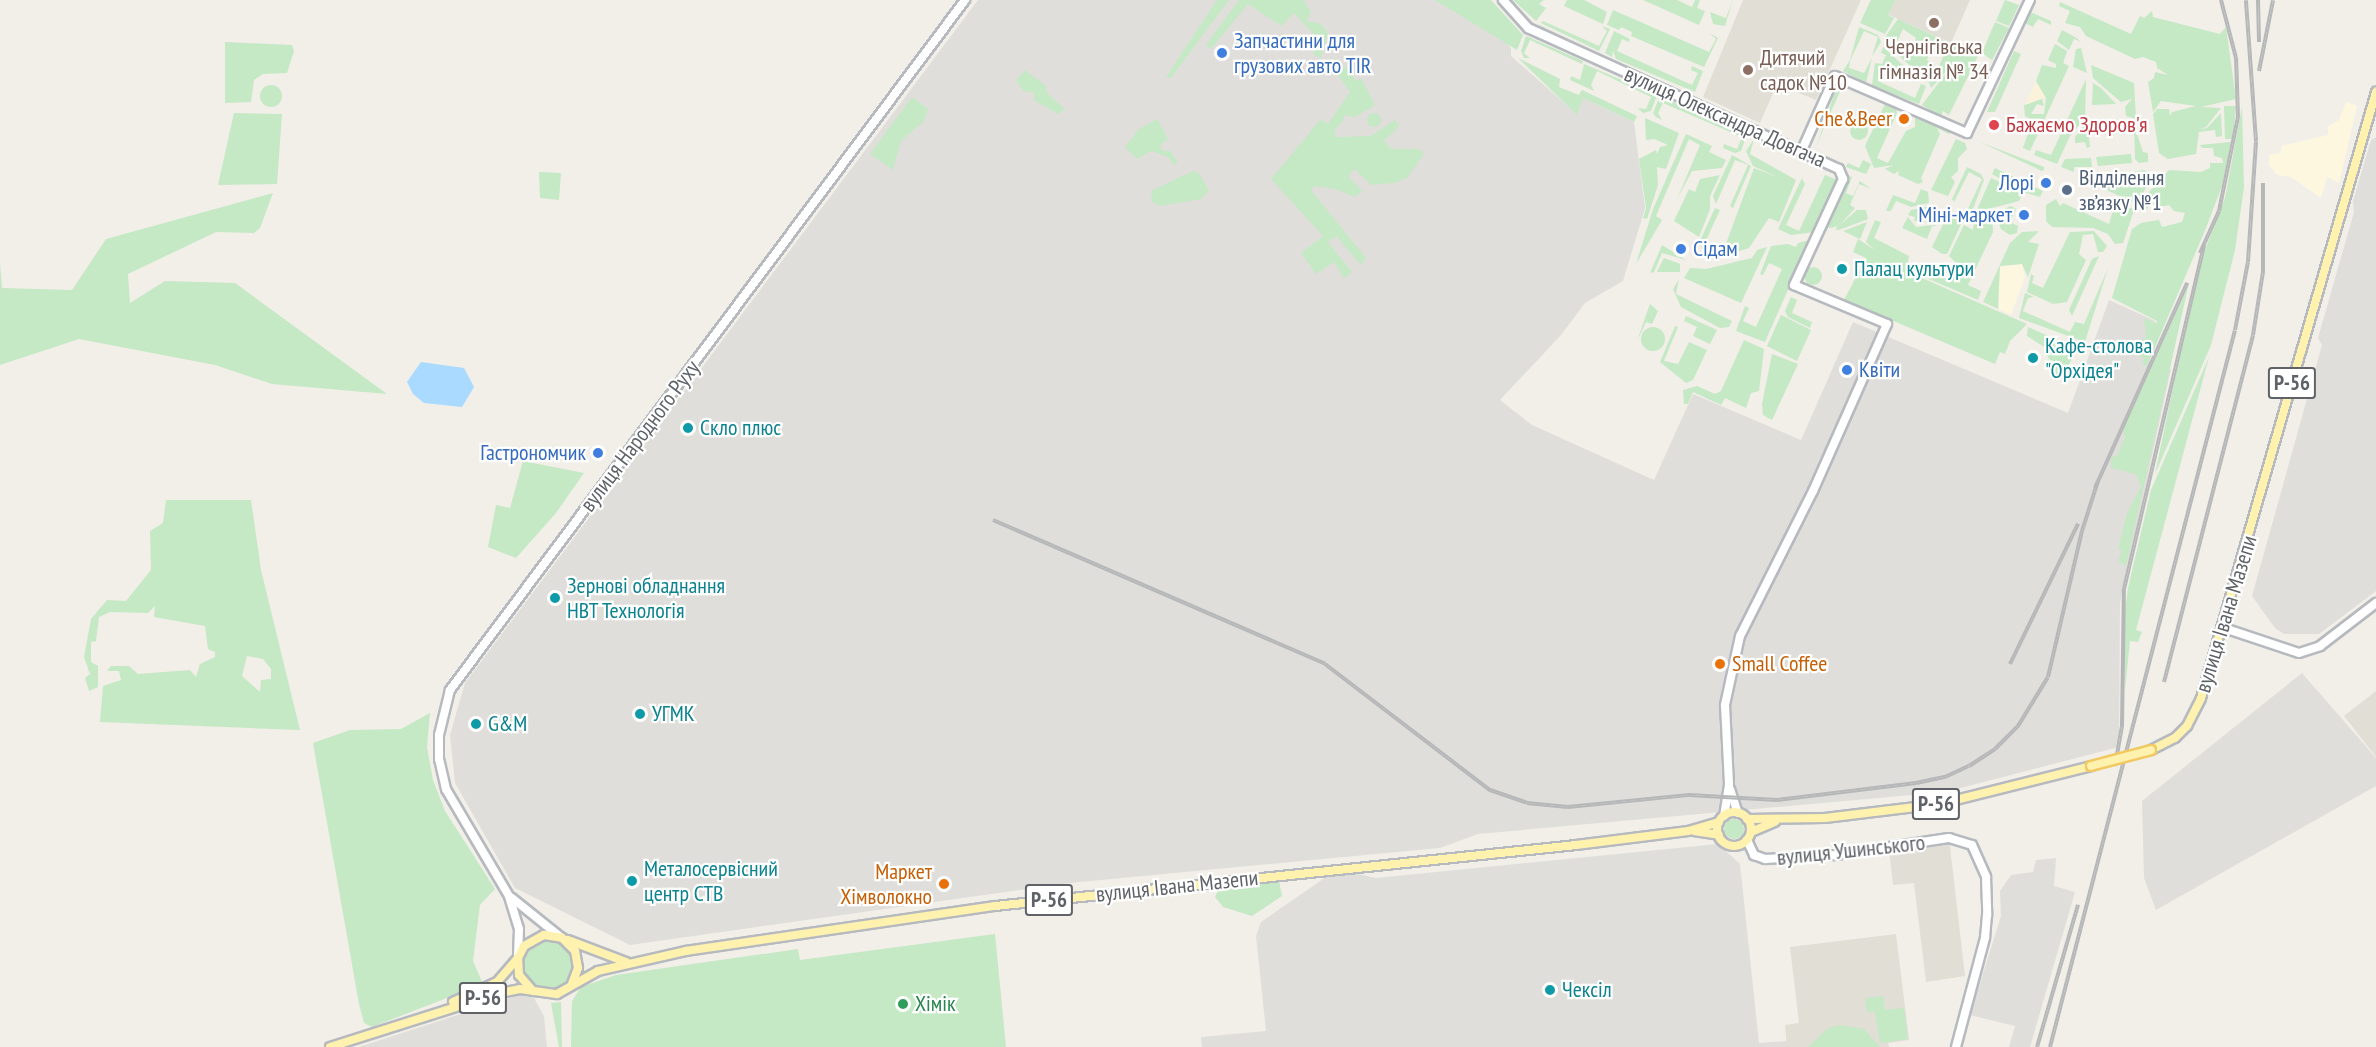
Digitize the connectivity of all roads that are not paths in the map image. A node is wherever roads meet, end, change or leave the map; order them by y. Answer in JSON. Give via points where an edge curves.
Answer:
{"nodes":[{"id":1,"x":965,"y":0,"type":"edge"},
{"id":2,"x":1503,"y":0,"type":"edge"},
{"id":3,"x":2030,"y":0,"type":"edge"},
{"id":4,"x":2376,"y":92,"type":"edge"},
{"id":5,"x":1802,"y":150,"type":"junction"},
{"id":6,"x":2376,"y":603,"type":"edge"},
{"id":7,"x":2224,"y":628,"type":"junction"},
{"id":8,"x":1729,"y":785,"type":"junction"},
{"id":9,"x":1738,"y":813,"type":"junction"},
{"id":10,"x":1722,"y":819,"type":"junction"},
{"id":11,"x":1747,"y":819,"type":"junction"},
{"id":12,"x":1778,"y":821,"type":"junction"},
{"id":13,"x":1694,"y":831,"type":"junction"},
{"id":14,"x":1719,"y":835,"type":"junction"},
{"id":15,"x":1749,"y":836,"type":"junction"},
{"id":16,"x":509,"y":896,"type":"junction"},
{"id":17,"x":562,"y":938,"type":"junction"},
{"id":18,"x":518,"y":958,"type":"junction"},
{"id":19,"x":626,"y":962,"type":"junction"},
{"id":20,"x":572,"y":985,"type":"junction"},
{"id":21,"x":536,"y":993,"type":"junction"},
{"id":22,"x":431,"y":1013,"type":"junction"},
{"id":23,"x":330,"y":1047,"type":"edge"},
{"id":24,"x":1956,"y":1047,"type":"edge"}],
"edges":[{"from":1,"to":16,"type":"street","name":"вулиця Народного Руху","via":[[450,690],[439,735],[439,759],[446,789]]},
{"from":2,"to":5,"type":"street","name":"вулиця Олександра Довгача","via":[[1528,28]]},
{"from":3,"to":5,"type":"street","via":[[1967,133],[1835,76]]},
{"from":4,"to":7,"type":"main road","name":"вулиця Івана Мазепи","number":"Р-56"},
{"from":5,"to":8,"type":"street","name":"вулиця Олександра Довгача","via":[[1843,174],[1794,285],[1887,324],[1813,491],[1740,636],[1725,705]]},
{"from":6,"to":7,"type":"street","via":[[2320,646],[2299,653]]},
{"from":7,"to":12,"type":"main road","name":"вулиця Івана Мазепи","number":"Р-56","bridge":true,"via":[[2196,711],[2175,738],[2151,750],[1940,804]]},
{"from":8,"to":9,"type":"street"},
{"from":8,"to":10,"type":"street"},
{"from":9,"to":10,"type":"main road","name":"вулиця Івана Мазепи","number":"Р-56"},
{"from":9,"to":11,"type":"main road","name":"вулиця Івана Мазепи","number":"Р-56"},
{"from":10,"to":13,"type":"main road","name":"вулиця Івана Мазепи","number":"Р-56"},
{"from":10,"to":14,"type":"main road"},
{"from":11,"to":12,"type":"main road","name":"вулиця Івана Мазепи","number":"Р-56"},
{"from":11,"to":15,"type":"main road"},
{"from":12,"to":15,"type":"main road","name":"вулиця Івана Мазепи","number":"Р-56"},
{"from":13,"to":14,"type":"main road","name":"вулиця Івана Мазепи","number":"Р-56"},
{"from":13,"to":19,"type":"main road","name":"вулиця Івана Мазепи","number":"Р-56","via":[[995,906]]},
{"from":14,"to":15,"type":"main road","name":"вулиця Івана Мазепи","number":"Р-56","via":[[1730,845]]},
{"from":15,"to":24,"type":"street","name":"вулиця Ушинського","via":[[1754,855],[1766,859],[1836,855],[1949,838],[1972,845],[1986,877],[1987,915],[1985,938]]},
{"from":16,"to":17,"type":"street","name":"вулиця Народного Руху"},
{"from":16,"to":18,"type":"street","name":"вулиця Народного Руху","via":[[519,929]]},
{"from":17,"to":18,"type":"main road","number":"Р-56","via":[[544,935],[532,939]]},
{"from":17,"to":19,"type":"main road","name":"вулиця Івана Мазепи","number":"Р-56"},
{"from":17,"to":20,"type":"main road","via":[[578,956]]},
{"from":18,"to":21,"type":"main road","via":[[522,982]]},
{"from":18,"to":22,"type":"main road","number":"Р-56","via":[[497,982]]},
{"from":19,"to":20,"type":"main road","name":"вулиця Івана Мазепи","number":"Р-56"},
{"from":20,"to":21,"type":"main road","number":"Р-56","via":[[557,994]]},
{"from":21,"to":22,"type":"main road","number":"Р-56","via":[[520,989]]},
{"from":22,"to":23,"type":"main road","number":"Р-56"}]}
